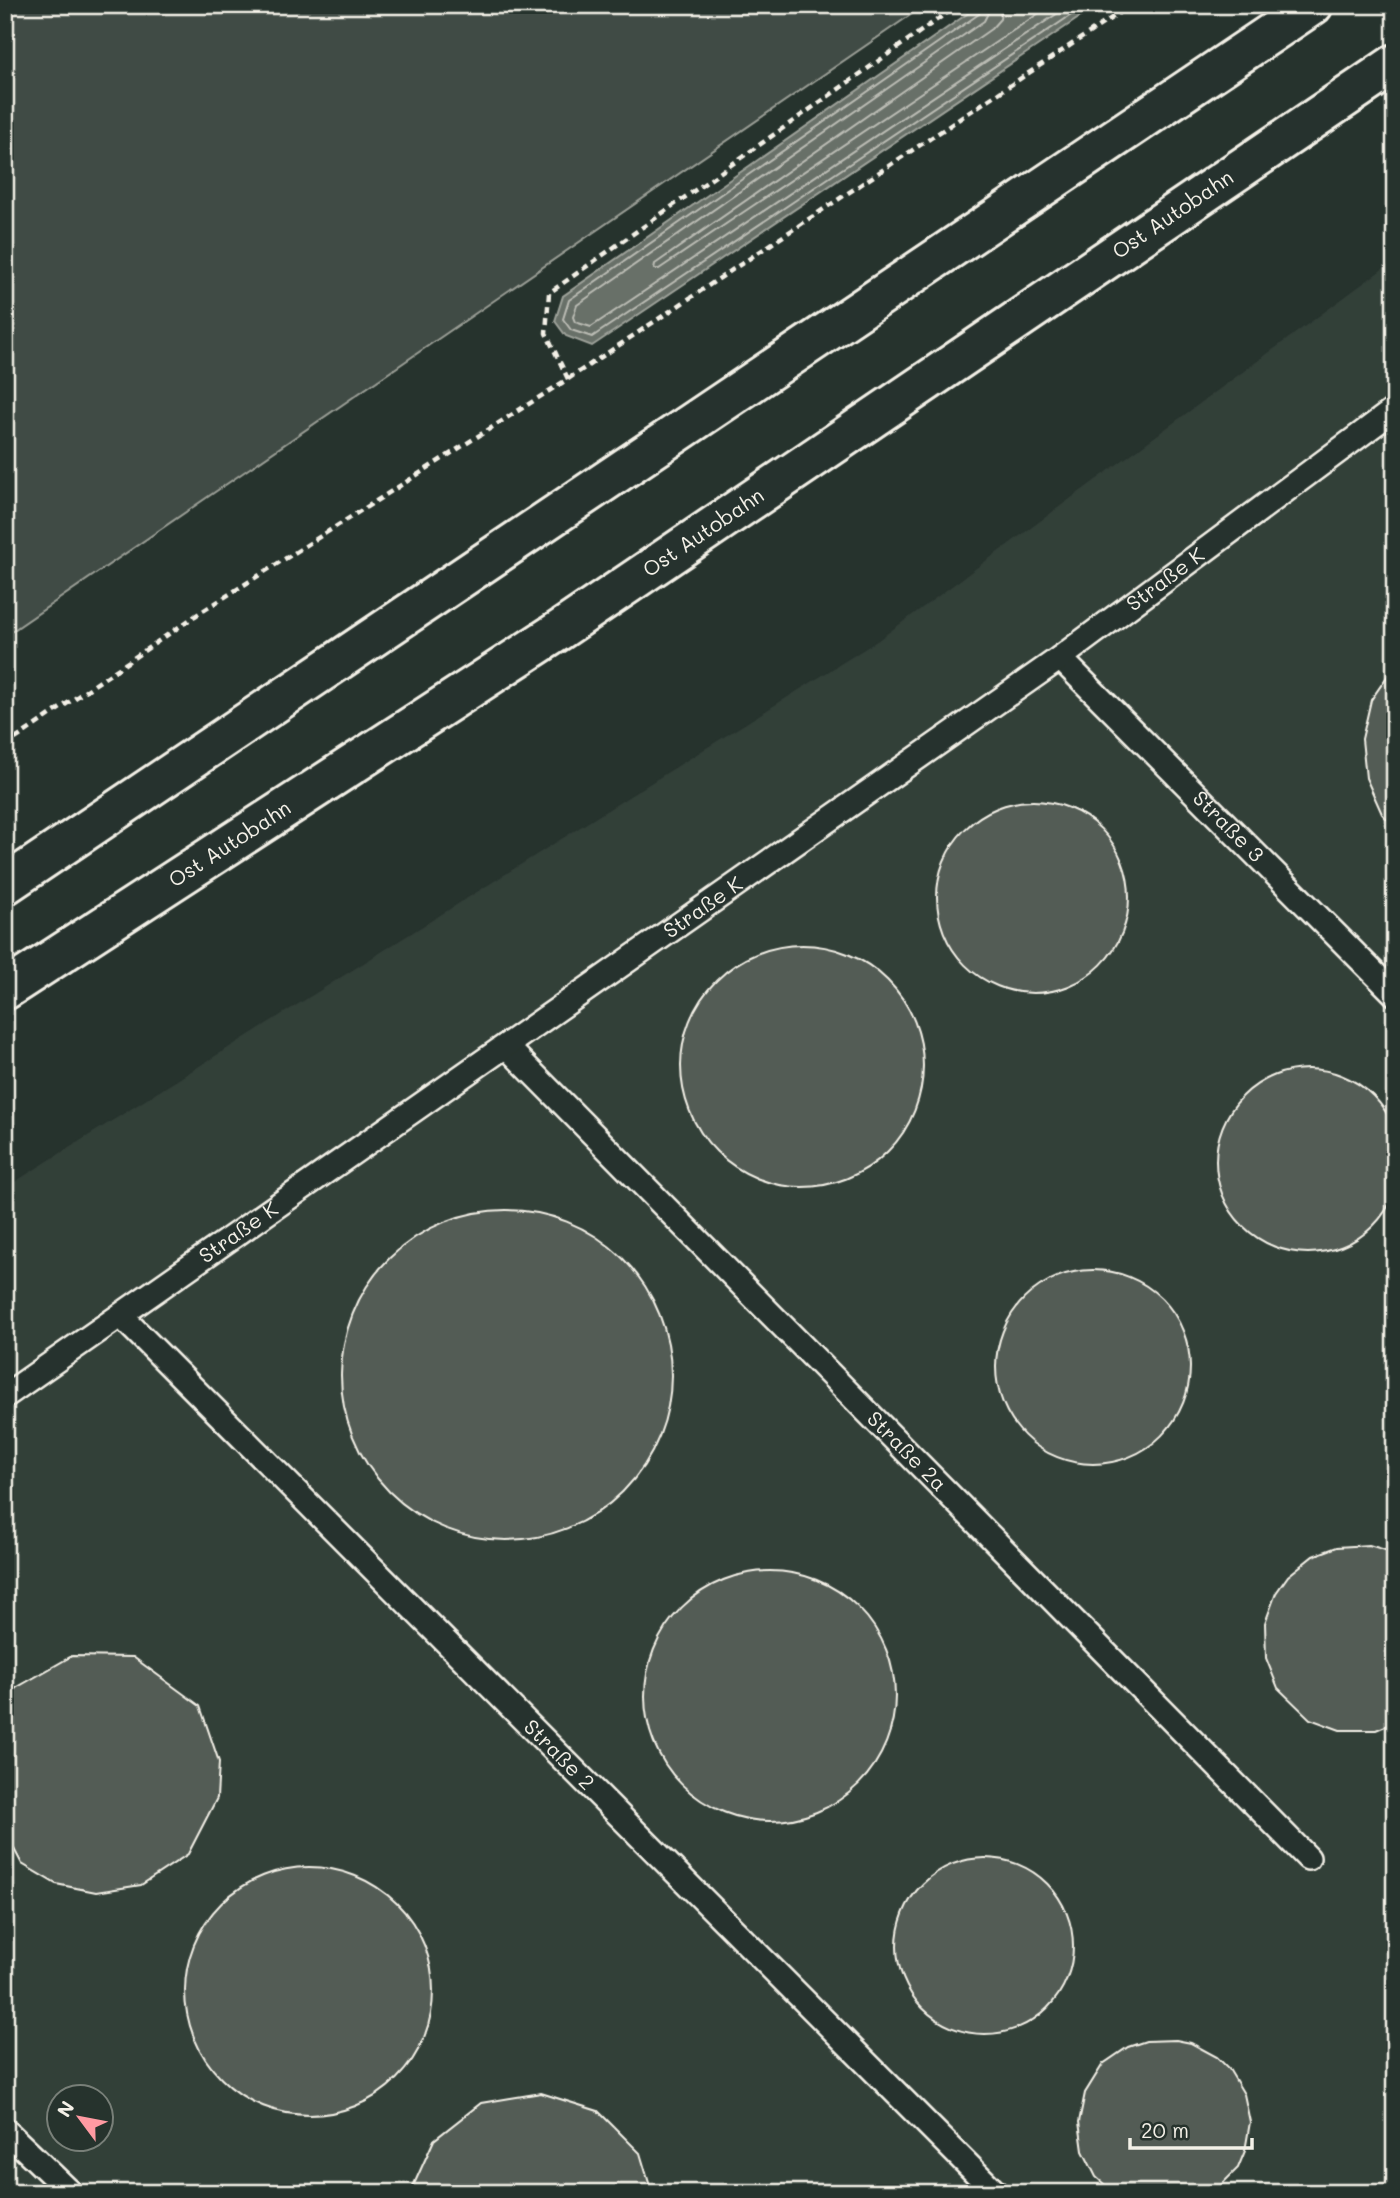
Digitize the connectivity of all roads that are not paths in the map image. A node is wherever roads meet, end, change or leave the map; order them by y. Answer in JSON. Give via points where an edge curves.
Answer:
{"nodes":[{"id":1,"x":1313,"y":5,"type":"edge"},
{"id":2,"x":1395,"y":65,"type":"edge"},
{"id":3,"x":1395,"y":409,"type":"edge"},
{"id":4,"x":1060,"y":658,"type":"junction"},
{"id":5,"x":5,"y":885,"type":"edge"},
{"id":6,"x":5,"y":990,"type":"edge"},
{"id":7,"x":1395,"y":995,"type":"edge"},
{"id":8,"x":506,"y":1046,"type":"junction"},
{"id":9,"x":121,"y":1316,"type":"junction"},
{"id":10,"x":5,"y":1396,"type":"edge"},
{"id":11,"x":1308,"y":1858,"type":"dead end"},
{"id":12,"x":5,"y":2130,"type":"edge"},
{"id":13,"x":71,"y":2193,"type":"edge"},
{"id":14,"x":996,"y":2193,"type":"edge"}],
"edges":[{"from":1,"to":5,"type":"highway"},
{"from":2,"to":6,"type":"highway","name":"Ost Autobahn","via":[[560,630]]},
{"from":3,"to":4,"type":"lane","name":"Straße K"},
{"from":4,"to":7,"type":"lane","name":"Straße 3"},
{"from":4,"to":8,"type":"lane","name":"Straße K"},
{"from":8,"to":9,"type":"lane","name":"Straße K"},
{"from":8,"to":11,"type":"lane","name":"Straße 2a"},
{"from":9,"to":10,"type":"lane","name":"Straße K"},
{"from":9,"to":14,"type":"lane","name":"Straße 2"},
{"from":12,"to":13,"type":"lane"}]}
